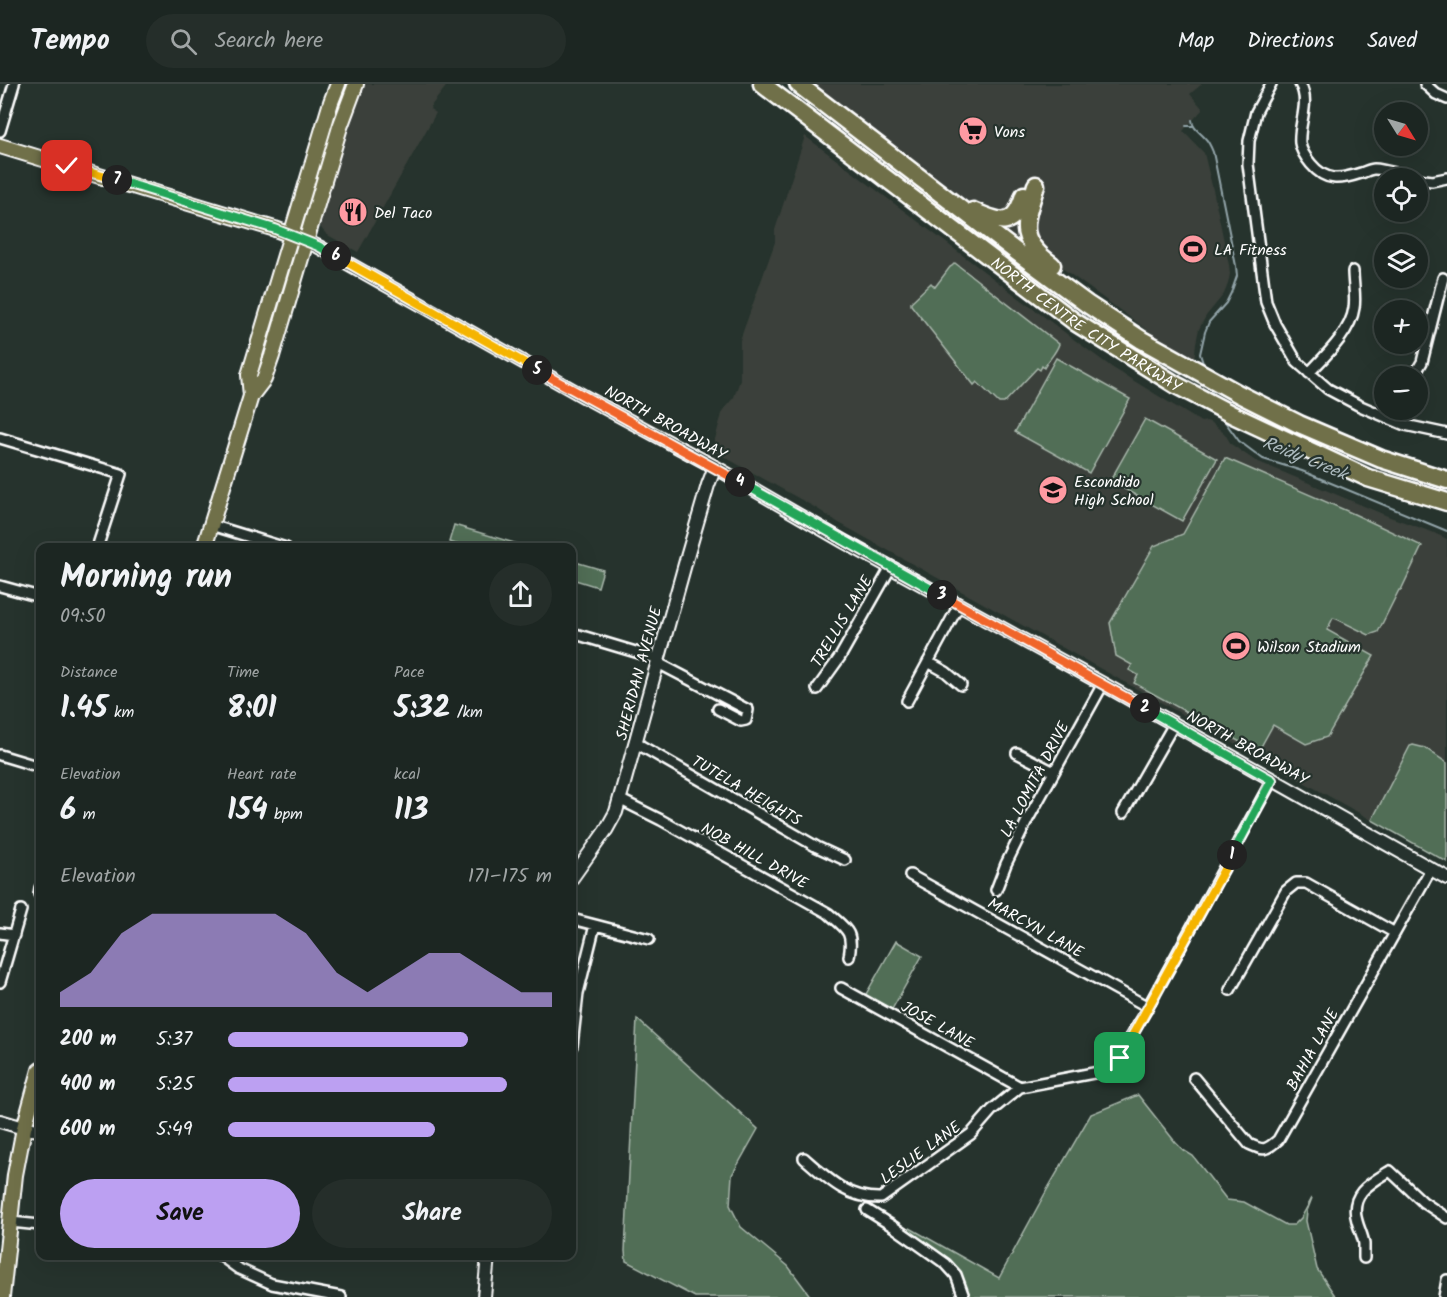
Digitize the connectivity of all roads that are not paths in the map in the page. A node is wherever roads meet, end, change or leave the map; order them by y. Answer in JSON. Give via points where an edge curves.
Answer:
{"nodes":[{"id":1,"x":14,"y":84,"type":"edge"},
{"id":2,"x":338,"y":84,"type":"edge"},
{"id":3,"x":356,"y":84,"type":"edge"},
{"id":4,"x":762,"y":84,"type":"edge"},
{"id":5,"x":798,"y":84,"type":"edge"},
{"id":6,"x":1271,"y":84,"type":"edge"},
{"id":7,"x":1300,"y":84,"type":"edge"},
{"id":8,"x":1425,"y":84,"type":"edge"},
{"id":9,"x":1447,"y":99,"type":"edge"},
{"id":10,"x":0,"y":131,"type":"edge"},
{"id":11,"x":0,"y":146,"type":"edge"},
{"id":12,"x":1374,"y":169,"type":"edge"},
{"id":13,"x":1447,"y":177,"type":"edge"},
{"id":14,"x":1428,"y":180,"type":"edge"},
{"id":15,"x":950,"y":201,"type":"junction"},
{"id":16,"x":290,"y":235,"type":"junction"},
{"id":17,"x":306,"y":241,"type":"junction"},
{"id":18,"x":1353,"y":271,"type":"dead end"},
{"id":19,"x":1443,"y":278,"type":"dead end"},
{"id":20,"x":1142,"y":340,"type":"junction"},
{"id":21,"x":1420,"y":366,"type":"edge"},
{"id":22,"x":1309,"y":374,"type":"junction"},
{"id":23,"x":251,"y":396,"type":"junction"},
{"id":24,"x":1374,"y":412,"type":"edge"},
{"id":25,"x":1394,"y":420,"type":"edge"},
{"id":26,"x":1447,"y":434,"type":"edge"},
{"id":27,"x":0,"y":438,"type":"edge"},
{"id":28,"x":715,"y":467,"type":"junction"},
{"id":29,"x":1447,"y":480,"type":"edge"},
{"id":30,"x":1447,"y":502,"type":"edge"},
{"id":31,"x":211,"y":525,"type":"junction"},
{"id":32,"x":99,"y":543,"type":"edge"},
{"id":33,"x":206,"y":543,"type":"edge"},
{"id":34,"x":270,"y":543,"type":"edge"},
{"id":35,"x":891,"y":567,"type":"junction"},
{"id":36,"x":0,"y":586,"type":"edge"},
{"id":37,"x":36,"y":596,"type":"edge"},
{"id":38,"x":959,"y":605,"type":"junction"},
{"id":39,"x":576,"y":634,"type":"edge"},
{"id":40,"x":658,"y":661,"type":"junction"},
{"id":41,"x":928,"y":662,"type":"junction"},
{"id":42,"x":1102,"y":684,"type":"junction"},
{"id":43,"x":961,"y":685,"type":"dead end"},
{"id":44,"x":817,"y":689,"type":"dead end"},
{"id":45,"x":907,"y":701,"type":"dead end"},
{"id":46,"x":718,"y":709,"type":"dead end"},
{"id":47,"x":1174,"y":724,"type":"junction"},
{"id":48,"x":636,"y":743,"type":"junction"},
{"id":49,"x":1017,"y":753,"type":"dead end"},
{"id":50,"x":0,"y":755,"type":"edge"},
{"id":51,"x":36,"y":766,"type":"edge"},
{"id":52,"x":1054,"y":772,"type":"junction"},
{"id":53,"x":1272,"y":780,"type":"junction"},
{"id":54,"x":619,"y":799,"type":"junction"},
{"id":55,"x":1123,"y":813,"type":"dead end"},
{"id":56,"x":845,"y":860,"type":"dead end"},
{"id":57,"x":1431,"y":869,"type":"junction"},
{"id":58,"x":576,"y":872,"type":"edge"},
{"id":59,"x":910,"y":874,"type":"dead end"},
{"id":60,"x":1447,"y":878,"type":"edge"},
{"id":61,"x":996,"y":890,"type":"dead end"},
{"id":62,"x":21,"y":910,"type":"dead end"},
{"id":63,"x":576,"y":920,"type":"edge"},
{"id":64,"x":595,"y":925,"type":"junction"},
{"id":65,"x":0,"y":933,"type":"edge"},
{"id":66,"x":1395,"y":933,"type":"junction"},
{"id":67,"x":14,"y":935,"type":"junction"},
{"id":68,"x":649,"y":939,"type":"dead end"},
{"id":69,"x":849,"y":957,"type":"dead end"},
{"id":70,"x":0,"y":982,"type":"edge"},
{"id":71,"x":841,"y":988,"type":"dead end"},
{"id":72,"x":1230,"y":990,"type":"dead end"},
{"id":73,"x":1148,"y":1007,"type":"junction"},
{"id":74,"x":576,"y":1011,"type":"edge"},
{"id":75,"x":1194,"y":1078,"type":"dead end"},
{"id":76,"x":36,"y":1084,"type":"edge"},
{"id":77,"x":1020,"y":1088,"type":"junction"},
{"id":78,"x":0,"y":1121,"type":"edge"},
{"id":79,"x":24,"y":1128,"type":"junction"},
{"id":80,"x":36,"y":1130,"type":"edge"},
{"id":81,"x":804,"y":1158,"type":"dead end"},
{"id":82,"x":867,"y":1210,"type":"dead end"},
{"id":83,"x":1447,"y":1218,"type":"edge"},
{"id":84,"x":11,"y":1222,"type":"junction"},
{"id":85,"x":36,"y":1225,"type":"edge"},
{"id":86,"x":1364,"y":1258,"type":"dead end"},
{"id":87,"x":227,"y":1260,"type":"edge"},
{"id":88,"x":489,"y":1260,"type":"edge"},
{"id":89,"x":1447,"y":1280,"type":"edge"},
{"id":90,"x":290,"y":1292,"type":"edge"},
{"id":91,"x":2,"y":1297,"type":"edge"},
{"id":92,"x":341,"y":1297,"type":"edge"},
{"id":93,"x":484,"y":1297,"type":"edge"},
{"id":94,"x":964,"y":1297,"type":"edge"},
{"id":95,"x":1444,"y":1297,"type":"edge"}],
"edges":[{"from":1,"to":10,"type":"street"},
{"from":2,"to":16,"type":"main road"},
{"from":3,"to":17,"type":"main road"},
{"from":4,"to":30,"type":"highway","name":"NORTH CENTRE CITY PARKWAY","via":[[1075,322],[1176,385],[1368,478]]},
{"from":5,"to":15,"type":"highway","name":"NORTH CENTRE CITY PARKWAY"},
{"from":6,"to":22,"type":"street","via":[[1256,112],[1248,164],[1266,302],[1275,324]]},
{"from":7,"to":12,"type":"street","via":[[1304,99],[1300,144],[1305,157],[1325,176],[1334,179]]},
{"from":8,"to":9,"type":"street"},
{"from":11,"to":16,"type":"main road","name":"NORTH BROADWAY"},
{"from":13,"to":14,"type":"street"},
{"from":15,"to":20,"type":"highway","name":"NORTH CENTRE CITY PARKWAY","via":[[1087,304]]},
{"from":15,"to":20,"type":"highway","via":[[995,221],[1004,220],[1018,212],[1032,184],[1025,231],[1032,248],[1094,294],[1131,325]]},
{"from":16,"to":17,"type":"main road","name":"NORTH BROADWAY"},
{"from":16,"to":23,"type":"main road","via":[[249,375]]},
{"from":17,"to":23,"type":"main road","via":[[264,379]]},
{"from":17,"to":28,"type":"main road","name":"NORTH BROADWAY"},
{"from":18,"to":22,"type":"street","via":[[1354,309],[1349,322]]},
{"from":19,"to":21,"type":"street"},
{"from":20,"to":29,"type":"highway","name":"NORTH CENTRE CITY PARKWAY","via":[[1299,424],[1381,459]]},
{"from":22,"to":24,"type":"street"},
{"from":23,"to":31,"type":"main road"},
{"from":25,"to":26,"type":"street"},
{"from":27,"to":32,"type":"street","via":[[121,474]]},
{"from":28,"to":35,"type":"main road","name":"NORTH BROADWAY"},
{"from":28,"to":40,"type":"main road","name":"SHERIDAN AVENUE"},
{"from":31,"to":33,"type":"main road"},
{"from":31,"to":34,"type":"street"},
{"from":35,"to":38,"type":"main road","name":"NORTH BROADWAY"},
{"from":35,"to":44,"type":"street","name":"TRELLIS LANE","via":[[840,657]]},
{"from":36,"to":37,"type":"street"},
{"from":38,"to":41,"type":"street"},
{"from":38,"to":42,"type":"main road","name":"NORTH BROADWAY"},
{"from":39,"to":40,"type":"street"},
{"from":40,"to":46,"type":"street","via":[[748,710],[746,720]]},
{"from":40,"to":48,"type":"main road","name":"SHERIDAN AVENUE"},
{"from":41,"to":43,"type":"street"},
{"from":41,"to":45,"type":"street"},
{"from":42,"to":47,"type":"main road","name":"NORTH BROADWAY"},
{"from":42,"to":52,"type":"street","name":"LA LOMITA DRIVE"},
{"from":47,"to":53,"type":"main road","name":"NORTH BROADWAY"},
{"from":47,"to":55,"type":"street"},
{"from":48,"to":54,"type":"main road","name":"SHERIDAN AVENUE"},
{"from":48,"to":56,"type":"street","name":"TUTELA HEIGHTS"},
{"from":49,"to":52,"type":"street"},
{"from":50,"to":51,"type":"street"},
{"from":52,"to":61,"type":"street","name":"LA LOMITA DRIVE"},
{"from":53,"to":57,"type":"main road","name":"NORTH BROADWAY"},
{"from":53,"to":73,"type":"street","name":"LESLIE LANE"},
{"from":54,"to":58,"type":"main road","name":"SHERIDAN AVENUE","via":[[614,817]]},
{"from":54,"to":69,"type":"street","name":"NOB HILL DRIVE","via":[[828,913],[847,930]]},
{"from":57,"to":60,"type":"main road","name":"NORTH BROADWAY"},
{"from":57,"to":66,"type":"street","name":"BAHIA LANE"},
{"from":59,"to":73,"type":"street","name":"MARCYN LANE"},
{"from":62,"to":67,"type":"street"},
{"from":63,"to":64,"type":"street"},
{"from":64,"to":68,"type":"street"},
{"from":64,"to":74,"type":"street"},
{"from":65,"to":67,"type":"street"},
{"from":66,"to":72,"type":"street","via":[[1306,883],[1296,883],[1286,891]]},
{"from":66,"to":75,"type":"street","name":"BAHIA LANE","via":[[1278,1140],[1269,1148],[1261,1150],[1249,1144]]},
{"from":67,"to":70,"type":"street"},
{"from":71,"to":77,"type":"street","name":"JOSE LANE"},
{"from":73,"to":77,"type":"street","name":"LESLIE LANE","via":[[1113,1066],[1095,1074]]},
{"from":76,"to":79,"type":"main road"},
{"from":77,"to":81,"type":"street","name":"LESLIE LANE","via":[[992,1110],[971,1134],[881,1198],[858,1196],[832,1183]]},
{"from":78,"to":79,"type":"main road"},
{"from":79,"to":80,"type":"main road"},
{"from":79,"to":84,"type":"main road"},
{"from":82,"to":94,"type":"street","via":[[946,1264],[956,1275]]},
{"from":83,"to":86,"type":"street","via":[[1423,1202],[1390,1170],[1356,1200],[1354,1212],[1364,1242]]},
{"from":84,"to":85,"type":"street"},
{"from":84,"to":91,"type":"main road"},
{"from":87,"to":90,"type":"street"},
{"from":88,"to":93,"type":"main road"},
{"from":89,"to":95,"type":"street"},
{"from":90,"to":92,"type":"street"}]}
